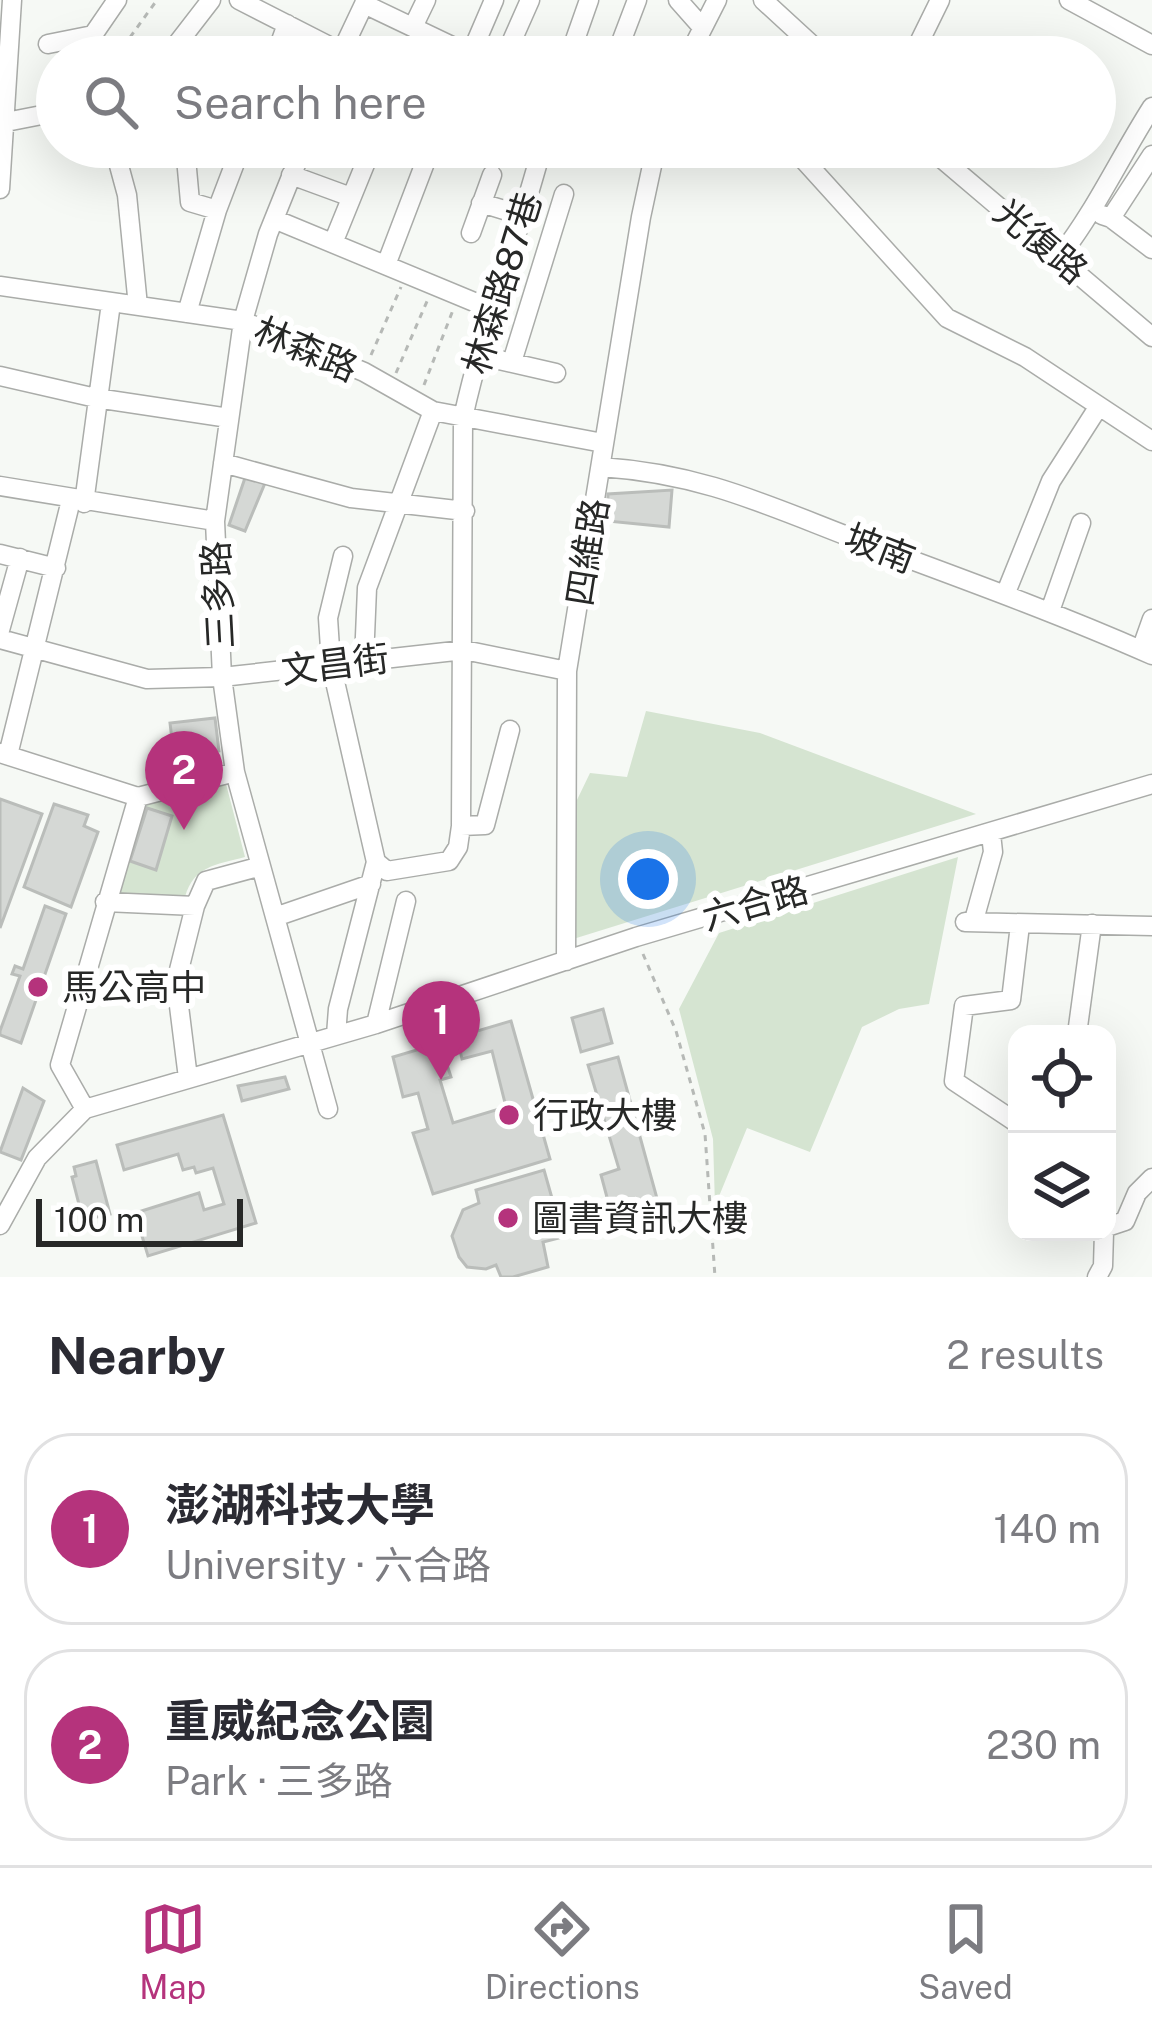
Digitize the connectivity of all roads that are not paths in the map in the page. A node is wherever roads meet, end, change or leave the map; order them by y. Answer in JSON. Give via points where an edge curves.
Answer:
{"nodes":[{"id":1,"x":12,"y":0,"type":"edge"},
{"id":2,"x":117,"y":0,"type":"edge"},
{"id":3,"x":212,"y":0,"type":"edge"},
{"id":4,"x":239,"y":0,"type":"edge"},
{"id":5,"x":425,"y":0,"type":"edge"},
{"id":6,"x":494,"y":0,"type":"edge"},
{"id":7,"x":530,"y":0,"type":"edge"},
{"id":8,"x":589,"y":0,"type":"edge"},
{"id":9,"x":638,"y":0,"type":"edge"},
{"id":10,"x":678,"y":0,"type":"edge"},
{"id":11,"x":717,"y":0,"type":"edge"},
{"id":12,"x":764,"y":0,"type":"edge"},
{"id":13,"x":940,"y":0,"type":"edge"},
{"id":14,"x":1069,"y":0,"type":"edge"},
{"id":15,"x":365,"y":2,"type":"edge"},
{"id":16,"x":287,"y":24,"type":"junction"},
{"id":17,"x":413,"y":27,"type":"junction"},
{"id":18,"x":88,"y":36,"type":"edge"},
{"id":19,"x":184,"y":36,"type":"edge"},
{"id":20,"x":283,"y":36,"type":"edge"},
{"id":21,"x":308,"y":36,"type":"edge"},
{"id":22,"x":349,"y":36,"type":"edge"},
{"id":23,"x":434,"y":36,"type":"edge"},
{"id":24,"x":478,"y":36,"type":"edge"},
{"id":25,"x":515,"y":36,"type":"edge"},
{"id":26,"x":576,"y":36,"type":"edge"},
{"id":27,"x":624,"y":36,"type":"edge"},
{"id":28,"x":694,"y":36,"type":"edge"},
{"id":29,"x":703,"y":36,"type":"edge"},
{"id":30,"x":803,"y":36,"type":"edge"},
{"id":31,"x":922,"y":36,"type":"edge"},
{"id":32,"x":1152,"y":45,"type":"edge"},
{"id":33,"x":1152,"y":107,"type":"edge"},
{"id":34,"x":36,"y":116,"type":"edge"},
{"id":35,"x":6,"y":122,"type":"junction"},
{"id":36,"x":1152,"y":155,"type":"edge"},
{"id":37,"x":1116,"y":162,"type":"edge"},
{"id":38,"x":120,"y":168,"type":"edge"},
{"id":39,"x":187,"y":168,"type":"edge"},
{"id":40,"x":233,"y":168,"type":"edge"},
{"id":41,"x":294,"y":168,"type":"edge"},
{"id":42,"x":364,"y":168,"type":"edge"},
{"id":43,"x":423,"y":168,"type":"edge"},
{"id":44,"x":537,"y":168,"type":"edge"},
{"id":45,"x":652,"y":168,"type":"edge"},
{"id":46,"x":811,"y":168,"type":"edge"},
{"id":47,"x":953,"y":168,"type":"edge"},
{"id":48,"x":1112,"y":168,"type":"edge"},
{"id":49,"x":291,"y":175,"type":"junction"},
{"id":50,"x":492,"y":175,"type":"dead end"},
{"id":51,"x":0,"y":186,"type":"edge"},
{"id":52,"x":564,"y":194,"type":"dead end"},
{"id":53,"x":352,"y":197,"type":"junction"},
{"id":54,"x":482,"y":203,"type":"junction"},
{"id":55,"x":217,"y":210,"type":"junction"},
{"id":56,"x":524,"y":216,"type":"junction"},
{"id":57,"x":1102,"y":216,"type":"junction"},
{"id":58,"x":274,"y":219,"type":"junction"},
{"id":59,"x":470,"y":233,"type":"dead end"},
{"id":60,"x":333,"y":243,"type":"junction"},
{"id":61,"x":1152,"y":249,"type":"edge"},
{"id":62,"x":1060,"y":256,"type":"junction"},
{"id":63,"x":386,"y":265,"type":"junction"},
{"id":64,"x":0,"y":286,"type":"edge"},
{"id":65,"x":111,"y":303,"type":"junction"},
{"id":66,"x":493,"y":304,"type":"junction"},
{"id":67,"x":138,"y":306,"type":"junction"},
{"id":68,"x":187,"y":313,"type":"junction"},
{"id":69,"x":527,"y":315,"type":"junction"},
{"id":70,"x":243,"y":321,"type":"junction"},
{"id":71,"x":1152,"y":337,"type":"edge"},
{"id":72,"x":477,"y":355,"type":"junction"},
{"id":73,"x":512,"y":362,"type":"junction"},
{"id":74,"x":556,"y":373,"type":"dead end"},
{"id":75,"x":0,"y":376,"type":"edge"},
{"id":76,"x":95,"y":398,"type":"junction"},
{"id":77,"x":425,"y":406,"type":"junction"},
{"id":78,"x":1099,"y":406,"type":"junction"},
{"id":79,"x":229,"y":418,"type":"junction"},
{"id":80,"x":463,"y":418,"type":"junction"},
{"id":81,"x":1152,"y":441,"type":"edge"},
{"id":82,"x":603,"y":442,"type":"junction"},
{"id":83,"x":223,"y":463,"type":"junction"},
{"id":84,"x":601,"y":467,"type":"junction"},
{"id":85,"x":0,"y":487,"type":"edge"},
{"id":86,"x":78,"y":501,"type":"junction"},
{"id":87,"x":399,"y":505,"type":"junction"},
{"id":88,"x":465,"y":511,"type":"junction"},
{"id":89,"x":215,"y":521,"type":"junction"},
{"id":90,"x":1081,"y":523,"type":"dead end"},
{"id":91,"x":10,"y":556,"type":"edge"},
{"id":92,"x":343,"y":556,"type":"dead end"},
{"id":93,"x":56,"y":568,"type":"junction"},
{"id":94,"x":1005,"y":595,"type":"junction"},
{"id":95,"x":1050,"y":611,"type":"junction"},
{"id":96,"x":1152,"y":619,"type":"edge"},
{"id":97,"x":0,"y":630,"type":"edge"},
{"id":98,"x":0,"y":639,"type":"edge"},
{"id":99,"x":32,"y":649,"type":"junction"},
{"id":100,"x":464,"y":650,"type":"junction"},
{"id":101,"x":1147,"y":652,"type":"edge"},
{"id":102,"x":364,"y":659,"type":"junction"},
{"id":103,"x":331,"y":664,"type":"junction"},
{"id":104,"x":567,"y":671,"type":"junction"},
{"id":105,"x":222,"y":677,"type":"junction"},
{"id":106,"x":510,"y":730,"type":"dead end"},
{"id":107,"x":4,"y":754,"type":"edge"},
{"id":108,"x":235,"y":772,"type":"junction"},
{"id":109,"x":1152,"y":784,"type":"edge"},
{"id":110,"x":138,"y":797,"type":"junction"},
{"id":111,"x":461,"y":826,"type":"junction"},
{"id":112,"x":991,"y":834,"type":"junction"},
{"id":113,"x":258,"y":867,"type":"junction"},
{"id":114,"x":382,"y":867,"type":"junction"},
{"id":115,"x":370,"y":884,"type":"junction"},
{"id":116,"x":406,"y":901,"type":"dead end"},
{"id":117,"x":105,"y":902,"type":"junction"},
{"id":118,"x":195,"y":906,"type":"junction"},
{"id":119,"x":275,"y":917,"type":"junction"},
{"id":120,"x":1093,"y":924,"type":"junction"},
{"id":121,"x":1020,"y":925,"type":"junction"},
{"id":122,"x":1152,"y":926,"type":"edge"},
{"id":123,"x":566,"y":962,"type":"junction"},
{"id":124,"x":376,"y":1024,"type":"junction"},
{"id":125,"x":1079,"y":1025,"type":"edge"},
{"id":126,"x":336,"y":1035,"type":"junction"},
{"id":127,"x":308,"y":1043,"type":"junction"},
{"id":128,"x":188,"y":1078,"type":"junction"},
{"id":129,"x":328,"y":1108,"type":"dead end"},
{"id":130,"x":85,"y":1109,"type":"junction"},
{"id":131,"x":1008,"y":1118,"type":"edge"},
{"id":132,"x":1152,"y":1178,"type":"edge"},
{"id":133,"x":0,"y":1225,"type":"edge"},
{"id":134,"x":1116,"y":1225,"type":"edge"},
{"id":135,"x":1105,"y":1241,"type":"edge"},
{"id":136,"x":1097,"y":1277,"type":"edge"}],
"edges":[{"from":1,"to":35,"type":"street"},
{"from":2,"to":18,"type":"street"},
{"from":3,"to":19,"type":"street"},
{"from":4,"to":16,"type":"street"},
{"from":5,"to":17,"type":"street"},
{"from":6,"to":24,"type":"street"},
{"from":7,"to":25,"type":"street"},
{"from":8,"to":26,"type":"street"},
{"from":9,"to":27,"type":"street"},
{"from":10,"to":28,"type":"street"},
{"from":11,"to":29,"type":"street"},
{"from":12,"to":30,"type":"street"},
{"from":13,"to":31,"type":"street"},
{"from":14,"to":32,"type":"street"},
{"from":15,"to":17,"type":"street"},
{"from":15,"to":22,"type":"street"},
{"from":16,"to":20,"type":"street"},
{"from":16,"to":21,"type":"street"},
{"from":17,"to":23,"type":"street"},
{"from":33,"to":37,"type":"street"},
{"from":34,"to":35,"type":"street"},
{"from":35,"to":51,"type":"street"},
{"from":36,"to":57,"type":"street"},
{"from":38,"to":67,"type":"street"},
{"from":39,"to":55,"type":"street","via":[[190,202]]},
{"from":40,"to":55,"type":"street"},
{"from":41,"to":49,"type":"street","name":"三多路"},
{"from":42,"to":53,"type":"street"},
{"from":43,"to":63,"type":"street"},
{"from":44,"to":56,"type":"street","name":"林森路87巷"},
{"from":45,"to":82,"type":"street","name":"四維路"},
{"from":46,"to":78,"type":"street","via":[[947,318]]},
{"from":47,"to":62,"type":"street","name":"光復路"},
{"from":48,"to":57,"type":"street"},
{"from":49,"to":53,"type":"street"},
{"from":49,"to":58,"type":"street","name":"三多路"},
{"from":50,"to":54,"type":"street"},
{"from":52,"to":69,"type":"street"},
{"from":53,"to":60,"type":"street"},
{"from":54,"to":56,"type":"street"},
{"from":54,"to":59,"type":"street"},
{"from":55,"to":68,"type":"street"},
{"from":56,"to":66,"type":"street","name":"林森路87巷"},
{"from":57,"to":61,"type":"street"},
{"from":57,"to":62,"type":"street"},
{"from":58,"to":60,"type":"street"},
{"from":58,"to":70,"type":"street","name":"三多路"},
{"from":60,"to":63,"type":"street"},
{"from":62,"to":71,"type":"street","name":"光復路"},
{"from":63,"to":66,"type":"street"},
{"from":64,"to":65,"type":"street","name":"林森路"},
{"from":65,"to":67,"type":"street","name":"林森路"},
{"from":65,"to":76,"type":"street"},
{"from":66,"to":69,"type":"street"},
{"from":66,"to":72,"type":"street","name":"林森路87巷"},
{"from":67,"to":68,"type":"street","name":"林森路"},
{"from":68,"to":70,"type":"street","name":"林森路"},
{"from":69,"to":73,"type":"street"},
{"from":70,"to":77,"type":"street","name":"林森路"},
{"from":70,"to":79,"type":"street","name":"三多路"},
{"from":72,"to":73,"type":"street"},
{"from":72,"to":80,"type":"street","name":"林森路87巷"},
{"from":73,"to":74,"type":"street"},
{"from":75,"to":76,"type":"street"},
{"from":76,"to":79,"type":"street"},
{"from":76,"to":86,"type":"street"},
{"from":77,"to":80,"type":"street","name":"林森路"},
{"from":77,"to":87,"type":"street"},
{"from":78,"to":81,"type":"street"},
{"from":78,"to":94,"type":"street","via":[[1051,481]]},
{"from":79,"to":83,"type":"street","name":"三多路"},
{"from":80,"to":82,"type":"street","name":"林森路"},
{"from":80,"to":88,"type":"street","name":"林森路87巷"},
{"from":82,"to":84,"type":"street","name":"四維路"},
{"from":83,"to":87,"type":"street"},
{"from":83,"to":89,"type":"street","name":"三多路"},
{"from":84,"to":94,"type":"street","name":"坡南","via":[[726,488]]},
{"from":84,"to":104,"type":"street","name":"四維路"},
{"from":85,"to":86,"type":"street"},
{"from":86,"to":89,"type":"street"},
{"from":86,"to":93,"type":"street"},
{"from":87,"to":88,"type":"street"},
{"from":87,"to":102,"type":"street","via":[[367,587]]},
{"from":88,"to":100,"type":"street","name":"林森路87巷"},
{"from":89,"to":105,"type":"street","name":"三多路"},
{"from":90,"to":95,"type":"street"},
{"from":91,"to":93,"type":"street"},
{"from":91,"to":97,"type":"street"},
{"from":92,"to":103,"type":"street","via":[[328,618]]},
{"from":93,"to":99,"type":"street"},
{"from":94,"to":95,"type":"street","name":"坡南"},
{"from":95,"to":101,"type":"street","name":"坡南"},
{"from":96,"to":101,"type":"street"},
{"from":98,"to":99,"type":"street","name":"文昌街"},
{"from":99,"to":105,"type":"street","name":"文昌街","via":[[147,679]]},
{"from":99,"to":107,"type":"street"},
{"from":100,"to":102,"type":"street","name":"文昌街"},
{"from":100,"to":104,"type":"street","name":"文昌街"},
{"from":100,"to":111,"type":"street","name":"林森路87巷"},
{"from":102,"to":103,"type":"street","name":"文昌街"},
{"from":103,"to":105,"type":"street","name":"文昌街"},
{"from":103,"to":114,"type":"street"},
{"from":104,"to":123,"type":"street","name":"四維路"},
{"from":105,"to":108,"type":"street","name":"三多路"},
{"from":106,"to":111,"type":"street","via":[[485,825]]},
{"from":107,"to":110,"type":"street"},
{"from":108,"to":110,"type":"street"},
{"from":108,"to":113,"type":"street","name":"三多路"},
{"from":109,"to":112,"type":"street","name":"六合路"},
{"from":110,"to":117,"type":"street"},
{"from":111,"to":114,"type":"street","via":[[449,861]]},
{"from":112,"to":121,"type":"street","via":[[993,852],[969,921]]},
{"from":112,"to":123,"type":"street","name":"六合路"},
{"from":113,"to":118,"type":"street","via":[[206,881]]},
{"from":113,"to":119,"type":"street","name":"三多路"},
{"from":114,"to":115,"type":"street"},
{"from":115,"to":119,"type":"street"},
{"from":115,"to":126,"type":"street"},
{"from":116,"to":124,"type":"street"},
{"from":117,"to":118,"type":"street"},
{"from":117,"to":130,"type":"street","via":[[60,1064]]},
{"from":118,"to":128,"type":"street","via":[[176,982]]},
{"from":119,"to":127,"type":"street","name":"三多路"},
{"from":120,"to":121,"type":"street"},
{"from":120,"to":122,"type":"street"},
{"from":120,"to":125,"type":"street"},
{"from":121,"to":131,"type":"street","via":[[1011,1000],[964,1006],[954,1081]]},
{"from":123,"to":124,"type":"street","name":"六合路"},
{"from":124,"to":126,"type":"street","name":"六合路"},
{"from":126,"to":127,"type":"street","name":"六合路"},
{"from":127,"to":128,"type":"street","name":"六合路"},
{"from":127,"to":129,"type":"street","name":"三多路"},
{"from":128,"to":130,"type":"street","name":"六合路"},
{"from":130,"to":133,"type":"street","name":"六合路","via":[[37,1158]]},
{"from":132,"to":134,"type":"street"},
{"from":135,"to":136,"type":"street"}]}
